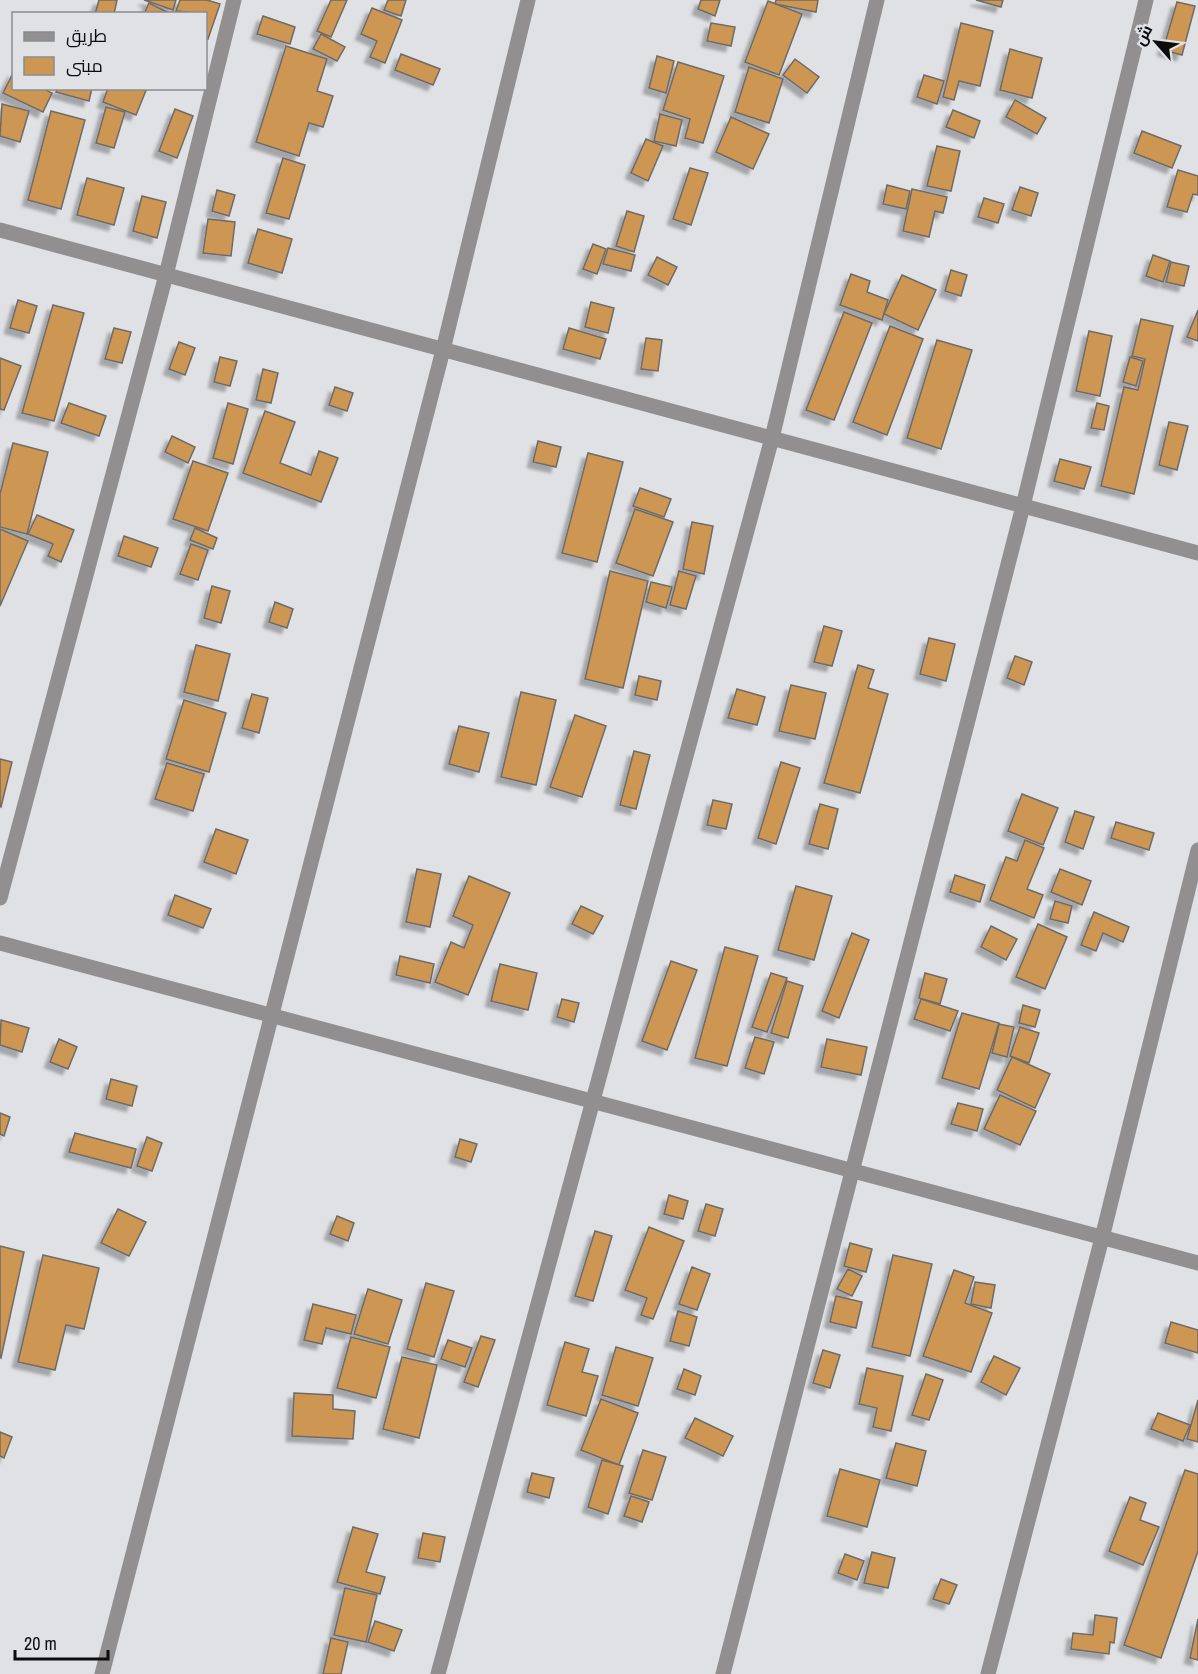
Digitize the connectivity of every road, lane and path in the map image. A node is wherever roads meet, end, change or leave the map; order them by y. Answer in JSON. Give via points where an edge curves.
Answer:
{"nodes":[{"id":1,"x":234,"y":0,"type":"edge"},
{"id":2,"x":528,"y":0,"type":"edge"},
{"id":3,"x":877,"y":0,"type":"edge"},
{"id":4,"x":1146,"y":0,"type":"edge"},
{"id":5,"x":0,"y":230,"type":"edge"},
{"id":6,"x":166,"y":275,"type":"junction"},
{"id":7,"x":443,"y":350,"type":"junction"},
{"id":8,"x":772,"y":438,"type":"junction"},
{"id":9,"x":1023,"y":506,"type":"junction"},
{"id":10,"x":1198,"y":553,"type":"edge"},
{"id":11,"x":1198,"y":850,"type":"edge"},
{"id":12,"x":0,"y":898,"type":"edge"},
{"id":13,"x":0,"y":943,"type":"edge"},
{"id":14,"x":272,"y":1016,"type":"junction"},
{"id":15,"x":593,"y":1102,"type":"junction"},
{"id":16,"x":853,"y":1171,"type":"junction"},
{"id":17,"x":1102,"y":1238,"type":"junction"},
{"id":18,"x":1198,"y":1263,"type":"edge"},
{"id":19,"x":102,"y":1674,"type":"edge"},
{"id":20,"x":438,"y":1674,"type":"edge"},
{"id":21,"x":723,"y":1674,"type":"edge"},
{"id":22,"x":988,"y":1674,"type":"edge"}],
"edges":[{"from":1,"to":6,"type":"street"},
{"from":2,"to":7,"type":"street"},
{"from":3,"to":8,"type":"street"},
{"from":4,"to":9,"type":"street"},
{"from":5,"to":6,"type":"street"},
{"from":6,"to":7,"type":"street"},
{"from":6,"to":12,"type":"street"},
{"from":7,"to":8,"type":"street"},
{"from":7,"to":14,"type":"street"},
{"from":8,"to":9,"type":"street"},
{"from":8,"to":15,"type":"street"},
{"from":9,"to":10,"type":"street"},
{"from":9,"to":16,"type":"street"},
{"from":11,"to":17,"type":"street"},
{"from":13,"to":14,"type":"street"},
{"from":14,"to":15,"type":"street"},
{"from":14,"to":19,"type":"street"},
{"from":15,"to":16,"type":"street"},
{"from":15,"to":20,"type":"street"},
{"from":16,"to":17,"type":"street"},
{"from":16,"to":21,"type":"street"},
{"from":17,"to":18,"type":"street"},
{"from":17,"to":22,"type":"street"}]}
